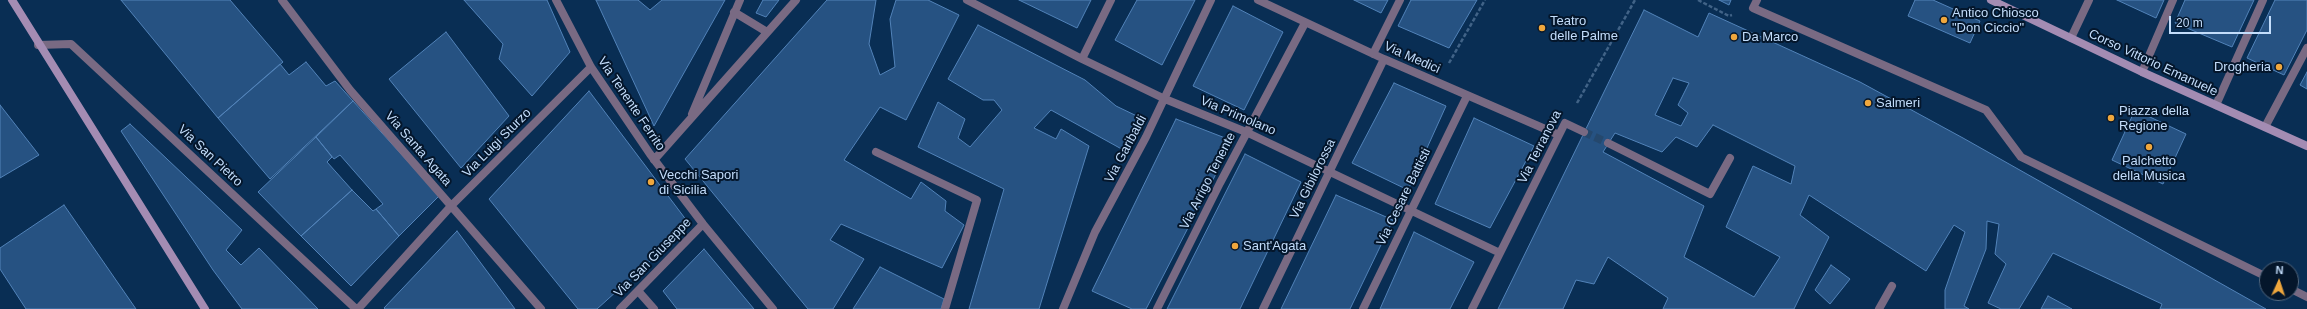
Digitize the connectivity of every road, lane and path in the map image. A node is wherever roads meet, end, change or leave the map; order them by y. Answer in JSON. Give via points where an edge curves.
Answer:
{"nodes":[{"id":1,"x":12,"y":0,"type":"edge"},
{"id":2,"x":282,"y":0,"type":"edge"},
{"id":3,"x":556,"y":0,"type":"edge"},
{"id":4,"x":740,"y":0,"type":"edge"},
{"id":5,"x":796,"y":0,"type":"edge"},
{"id":6,"x":968,"y":0,"type":"edge"},
{"id":7,"x":1111,"y":0,"type":"edge"},
{"id":8,"x":1211,"y":0,"type":"edge"},
{"id":9,"x":1258,"y":0,"type":"edge"},
{"id":10,"x":1400,"y":0,"type":"edge"},
{"id":11,"x":1485,"y":0,"type":"edge"},
{"id":12,"x":1635,"y":0,"type":"edge"},
{"id":13,"x":1698,"y":0,"type":"edge"},
{"id":14,"x":1757,"y":0,"type":"edge"},
{"id":15,"x":1991,"y":0,"type":"edge"},
{"id":16,"x":2089,"y":0,"type":"edge"},
{"id":17,"x":2173,"y":0,"type":"edge"},
{"id":18,"x":2263,"y":0,"type":"edge"},
{"id":19,"x":2004,"y":3,"type":"edge"},
{"id":20,"x":1753,"y":8,"type":"junction"},
{"id":21,"x":734,"y":12,"type":"junction"},
{"id":22,"x":1305,"y":22,"type":"junction"},
{"id":23,"x":767,"y":32,"type":"junction"},
{"id":24,"x":2071,"y":38,"type":"junction"},
{"id":25,"x":38,"y":45,"type":"junction"},
{"id":26,"x":2307,"y":48,"type":"edge"},
{"id":27,"x":1373,"y":54,"type":"junction"},
{"id":28,"x":1082,"y":59,"type":"junction"},
{"id":29,"x":1384,"y":59,"type":"junction"},
{"id":30,"x":591,"y":67,"type":"junction"},
{"id":31,"x":2142,"y":72,"type":"junction"},
{"id":32,"x":1438,"y":83,"type":"junction"},
{"id":33,"x":1467,"y":96,"type":"junction"},
{"id":34,"x":1165,"y":99,"type":"junction"},
{"id":35,"x":2216,"y":105,"type":"junction"},
{"id":36,"x":689,"y":120,"type":"junction"},
{"id":37,"x":1566,"y":123,"type":"junction"},
{"id":38,"x":2265,"y":127,"type":"junction"},
{"id":39,"x":1246,"y":132,"type":"junction"},
{"id":40,"x":1584,"y":132,"type":"tunnel mouth"},
{"id":41,"x":1558,"y":135,"type":"junction"},
{"id":42,"x":1608,"y":143,"type":"tunnel mouth"},
{"id":43,"x":2307,"y":146,"type":"edge"},
{"id":44,"x":876,"y":152,"type":"dead end"},
{"id":45,"x":1730,"y":158,"type":"dead end"},
{"id":46,"x":654,"y":160,"type":"junction"},
{"id":47,"x":1330,"y":171,"type":"junction"},
{"id":48,"x":452,"y":205,"type":"junction"},
{"id":49,"x":1410,"y":210,"type":"junction"},
{"id":50,"x":703,"y":224,"type":"junction"},
{"id":51,"x":1500,"y":253,"type":"junction"},
{"id":52,"x":2259,"y":273,"type":"edge"},
{"id":53,"x":1892,"y":286,"type":"dead end"},
{"id":54,"x":639,"y":292,"type":"junction"},
{"id":55,"x":1066,"y":308,"type":"edge"},
{"id":56,"x":205,"y":309,"type":"edge"},
{"id":57,"x":357,"y":309,"type":"edge"},
{"id":58,"x":541,"y":309,"type":"edge"},
{"id":59,"x":620,"y":309,"type":"edge"},
{"id":60,"x":654,"y":309,"type":"edge"},
{"id":61,"x":772,"y":309,"type":"edge"},
{"id":62,"x":946,"y":309,"type":"edge"},
{"id":63,"x":1157,"y":309,"type":"edge"},
{"id":64,"x":1263,"y":309,"type":"edge"},
{"id":65,"x":1363,"y":309,"type":"edge"},
{"id":66,"x":1472,"y":309,"type":"edge"},
{"id":67,"x":1879,"y":309,"type":"edge"}],
"edges":[{"from":1,"to":25,"type":"main road"},
{"from":2,"to":48,"type":"street","name":"Via Santa Agata","via":[[350,90]]},
{"from":3,"to":30,"type":"street","name":"Via Tenente Ferrito"},
{"from":4,"to":21,"type":"street"},
{"from":5,"to":23,"type":"street"},
{"from":6,"to":28,"type":"street","name":"Via Primolano"},
{"from":7,"to":28,"type":"street"},
{"from":8,"to":34,"type":"street","name":"Via Garibaldi"},
{"from":9,"to":22,"type":"street","name":"Via Medici"},
{"from":10,"to":27,"type":"street"},
{"from":11,"to":32,"type":"path"},
{"from":12,"to":37,"type":"path","name":"Via Terranova"},
{"from":13,"to":20,"type":"path","via":[[1728,16]]},
{"from":14,"to":20,"type":"street"},
{"from":15,"to":19,"type":"main road","name":"Corso Vittorio Emanuele"},
{"from":16,"to":24,"type":"street"},
{"from":17,"to":31,"type":"street"},
{"from":18,"to":35,"type":"street"},
{"from":19,"to":24,"type":"main road","name":"Corso Vittorio Emanuele"},
{"from":20,"to":52,"type":"street","via":[[1986,110],[2021,156]]},
{"from":21,"to":23,"type":"street"},
{"from":21,"to":36,"type":"street"},
{"from":22,"to":27,"type":"street","name":"Via Medici"},
{"from":22,"to":39,"type":"street","name":"Via Arrigo Tenente"},
{"from":23,"to":36,"type":"street"},
{"from":24,"to":31,"type":"main road","name":"Corso Vittorio Emanuele"},
{"from":25,"to":56,"type":"main road"},
{"from":25,"to":57,"type":"street","name":"Via San Pietro","via":[[71,44]]},
{"from":26,"to":38,"type":"street"},
{"from":27,"to":29,"type":"street","name":"Via Medici"},
{"from":28,"to":34,"type":"street","name":"Via Primolano"},
{"from":29,"to":32,"type":"street","name":"Via Medici"},
{"from":29,"to":47,"type":"street","name":"Via Gibilorossa"},
{"from":30,"to":46,"type":"street","name":"Via Tenente Ferrito"},
{"from":30,"to":48,"type":"street","name":"Via Luigi Sturzo"},
{"from":31,"to":35,"type":"main road","name":"Corso Vittorio Emanuele"},
{"from":32,"to":33,"type":"street","name":"Via Medici"},
{"from":33,"to":41,"type":"street","name":"Via Medici"},
{"from":33,"to":49,"type":"street","name":"Via Cesare Battisti"},
{"from":34,"to":39,"type":"street","name":"Via Primolano"},
{"from":34,"to":55,"type":"street","name":"Via Garibaldi","via":[[1095,232]]},
{"from":35,"to":38,"type":"main road","name":"Corso Vittorio Emanuele"},
{"from":36,"to":46,"type":"street"},
{"from":37,"to":40,"type":"street"},
{"from":37,"to":41,"type":"street","name":"Via Terranova"},
{"from":38,"to":43,"type":"main road","name":"Corso Vittorio Emanuele"},
{"from":39,"to":47,"type":"street","name":"Via Primolano"},
{"from":39,"to":63,"type":"street","name":"Via Arrigo Tenente"},
{"from":41,"to":51,"type":"street","name":"Via Terranova"},
{"from":42,"to":45,"type":"street","via":[[1710,194]]},
{"from":44,"to":62,"type":"street","via":[[977,200]]},
{"from":46,"to":50,"type":"street","name":"Via Tenente Ferrito"},
{"from":47,"to":49,"type":"street","name":"Via Primolano"},
{"from":47,"to":64,"type":"street","name":"Via Gibilorossa"},
{"from":48,"to":57,"type":"street","name":"Via Luigi Sturzo"},
{"from":48,"to":58,"type":"street","name":"Via Santa Agata"},
{"from":49,"to":51,"type":"street","name":"Via Primolano"},
{"from":49,"to":65,"type":"street","name":"Via Cesare Battisti"},
{"from":50,"to":54,"type":"street","name":"Via San Giuseppe"},
{"from":50,"to":61,"type":"street","name":"Via Tenente Ferrito"},
{"from":51,"to":66,"type":"street","name":"Via Terranova"},
{"from":53,"to":67,"type":"street"},
{"from":54,"to":59,"type":"street","name":"Via San Giuseppe"},
{"from":54,"to":60,"type":"street"}]}
